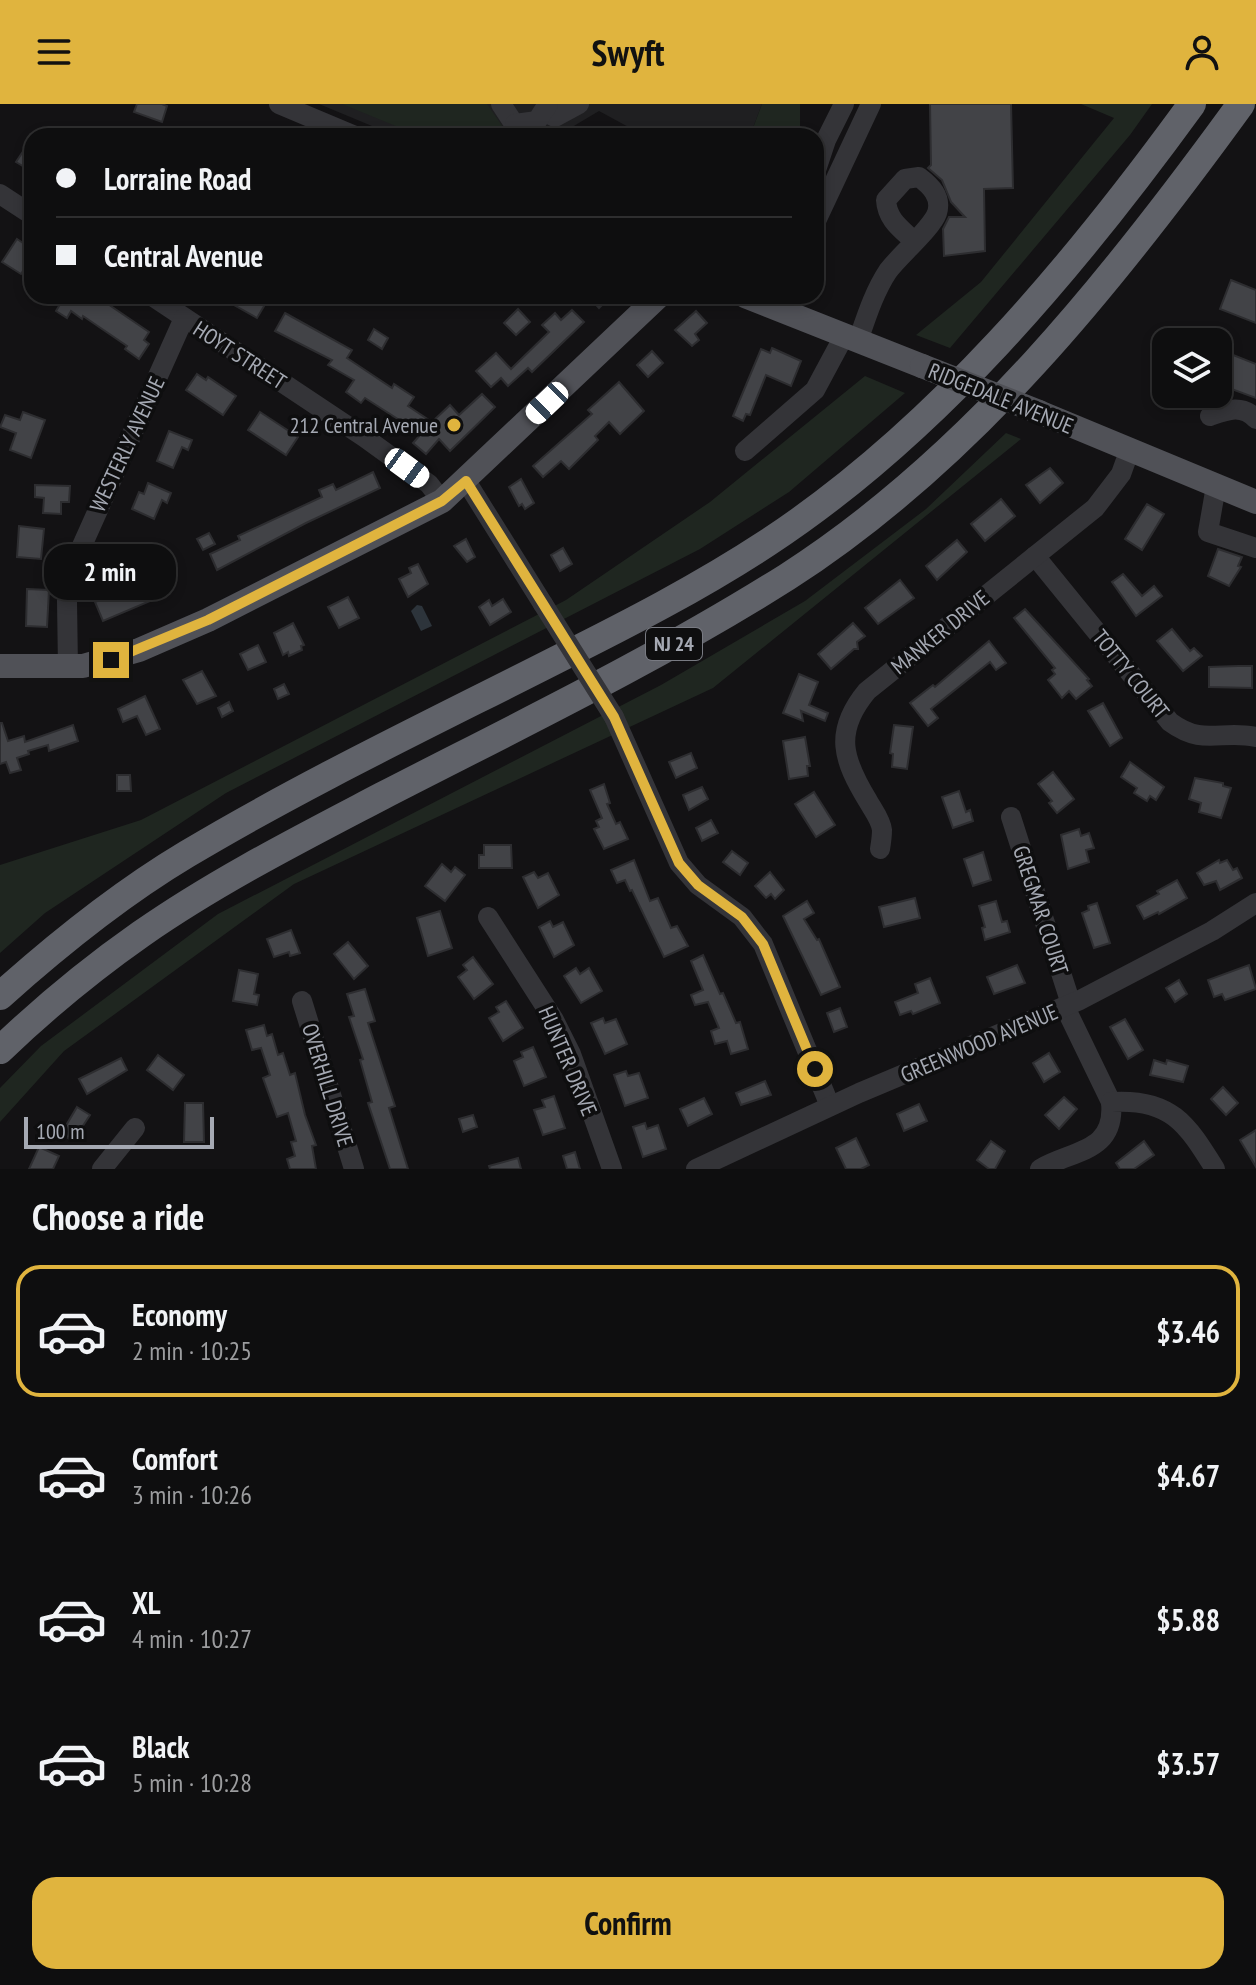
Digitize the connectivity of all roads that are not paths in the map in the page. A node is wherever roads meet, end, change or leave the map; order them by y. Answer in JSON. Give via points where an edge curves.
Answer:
{"nodes":[{"id":1,"x":279,"y":104,"type":"edge"},
{"id":2,"x":501,"y":104,"type":"edge"},
{"id":3,"x":579,"y":104,"type":"edge"},
{"id":4,"x":844,"y":104,"type":"edge"},
{"id":5,"x":871,"y":104,"type":"edge"},
{"id":6,"x":1192,"y":104,"type":"edge"},
{"id":7,"x":1241,"y":104,"type":"edge"},
{"id":8,"x":552,"y":108,"type":"edge"},
{"id":9,"x":336,"y":128,"type":"edge"},
{"id":10,"x":517,"y":128,"type":"edge"},
{"id":11,"x":521,"y":128,"type":"edge"},
{"id":12,"x":542,"y":128,"type":"edge"},
{"id":13,"x":824,"y":146,"type":"edge"},
{"id":14,"x":0,"y":194,"type":"edge"},
{"id":15,"x":824,"y":204,"type":"edge"},
{"id":16,"x":24,"y":210,"type":"edge"},
{"id":17,"x":914,"y":241,"type":"dead end"},
{"id":18,"x":164,"y":304,"type":"edge"},
{"id":19,"x":651,"y":304,"type":"edge"},
{"id":20,"x":777,"y":304,"type":"edge"},
{"id":21,"x":184,"y":318,"type":"junction"},
{"id":22,"x":851,"y":338,"type":"junction"},
{"id":23,"x":1210,"y":416,"type":"dead end"},
{"id":24,"x":1256,"y":419,"type":"edge"},
{"id":25,"x":1130,"y":449,"type":"junction"},
{"id":26,"x":745,"y":451,"type":"dead end"},
{"id":27,"x":466,"y":481,"type":"junction"},
{"id":28,"x":1216,"y":486,"type":"junction"},
{"id":29,"x":442,"y":501,"type":"junction"},
{"id":30,"x":1256,"y":502,"type":"edge"},
{"id":31,"x":1256,"y":548,"type":"edge"},
{"id":32,"x":1035,"y":556,"type":"junction"},
{"id":33,"x":0,"y":666,"type":"edge"},
{"id":34,"x":68,"y":668,"type":"junction"},
{"id":35,"x":1256,"y":737,"type":"edge"},
{"id":36,"x":1011,"y":817,"type":"dead end"},
{"id":37,"x":880,"y":849,"type":"dead end"},
{"id":38,"x":1256,"y":903,"type":"edge"},
{"id":39,"x":488,"y":917,"type":"dead end"},
{"id":40,"x":0,"y":996,"type":"edge"},
{"id":41,"x":302,"y":1001,"type":"dead end"},
{"id":42,"x":1068,"y":1005,"type":"junction"},
{"id":43,"x":0,"y":1050,"type":"edge"},
{"id":44,"x":1111,"y":1102,"type":"junction"},
{"id":45,"x":830,"y":1106,"type":"junction"},
{"id":46,"x":135,"y":1128,"type":"dead end"},
{"id":47,"x":102,"y":1169,"type":"edge"},
{"id":48,"x":354,"y":1169,"type":"edge"},
{"id":49,"x":612,"y":1169,"type":"edge"},
{"id":50,"x":697,"y":1169,"type":"edge"},
{"id":51,"x":1040,"y":1169,"type":"edge"},
{"id":52,"x":1215,"y":1169,"type":"edge"}],
"edges":[{"from":1,"to":9,"type":"street"},
{"from":2,"to":10,"type":"street"},
{"from":3,"to":8,"type":"street","via":[[555,117]]},
{"from":4,"to":13,"type":"street"},
{"from":5,"to":15,"type":"street"},
{"from":6,"to":40,"type":"highway","number":"NJ 24","via":[[1021,317],[959,384],[837,493],[696,586],[184,856],[110,906]]},
{"from":7,"to":43,"type":"highway","number":"NJ 24","via":[[1049,345],[930,466],[862,523],[791,574],[651,657],[210,889],[84,976]]},
{"from":8,"to":11,"type":"street"},
{"from":8,"to":12,"type":"street"},
{"from":14,"to":16,"type":"street"},
{"from":17,"to":22,"type":"street","via":[[888,272]]},
{"from":18,"to":21,"type":"street","name":"HOYT STREET"},
{"from":19,"to":27,"type":"main road"},
{"from":20,"to":22,"type":"main road","name":"RIDGEDALE AVENUE"},
{"from":21,"to":29,"type":"street","name":"HOYT STREET","via":[[364,437],[429,484]]},
{"from":21,"to":34,"type":"street","name":"WESTERLY AVENUE","via":[[81,548],[67,601]]},
{"from":22,"to":25,"type":"main road","name":"RIDGEDALE AVENUE","bridge":true},
{"from":22,"to":26,"type":"street","via":[[815,390]]},
{"from":23,"to":24,"type":"street","via":[[1233,408]]},
{"from":25,"to":28,"type":"main road","name":"RIDGEDALE AVENUE"},
{"from":25,"to":32,"type":"street","name":"MANKER DRIVE","via":[[1121,474],[1095,508]]},
{"from":27,"to":29,"type":"main road"},
{"from":27,"to":45,"type":"street","bridge":true,"via":[[614,717],[679,863],[698,885],[742,917],[763,944]]},
{"from":28,"to":30,"type":"main road","name":"RIDGEDALE AVENUE"},
{"from":28,"to":31,"type":"street","via":[[1208,532]]},
{"from":29,"to":34,"type":"main road","via":[[175,635],[111,660]]},
{"from":32,"to":35,"type":"street","name":"TOTTY COURT","via":[[1170,722],[1201,737]]},
{"from":32,"to":37,"type":"street","name":"MANKER DRIVE","via":[[867,691],[851,715],[846,758],[880,822]]},
{"from":33,"to":34,"type":"main road"},
{"from":36,"to":42,"type":"street","name":"GREGMAR COURT"},
{"from":38,"to":42,"type":"street","name":"GREENWOOD AVENUE"},
{"from":39,"to":49,"type":"street","name":"HUNTER DRIVE","via":[[571,1054]]},
{"from":41,"to":48,"type":"street","name":"OVERHILL DRIVE"},
{"from":42,"to":44,"type":"street","name":"GREGMAR COURT"},
{"from":42,"to":45,"type":"street","name":"GREENWOOD AVENUE"},
{"from":44,"to":51,"type":"street","via":[[1105,1134],[1080,1154]]},
{"from":44,"to":52,"type":"street","via":[[1163,1110],[1181,1120]]},
{"from":45,"to":50,"type":"street","name":"GREENWOOD AVENUE"},
{"from":46,"to":47,"type":"street"}]}
